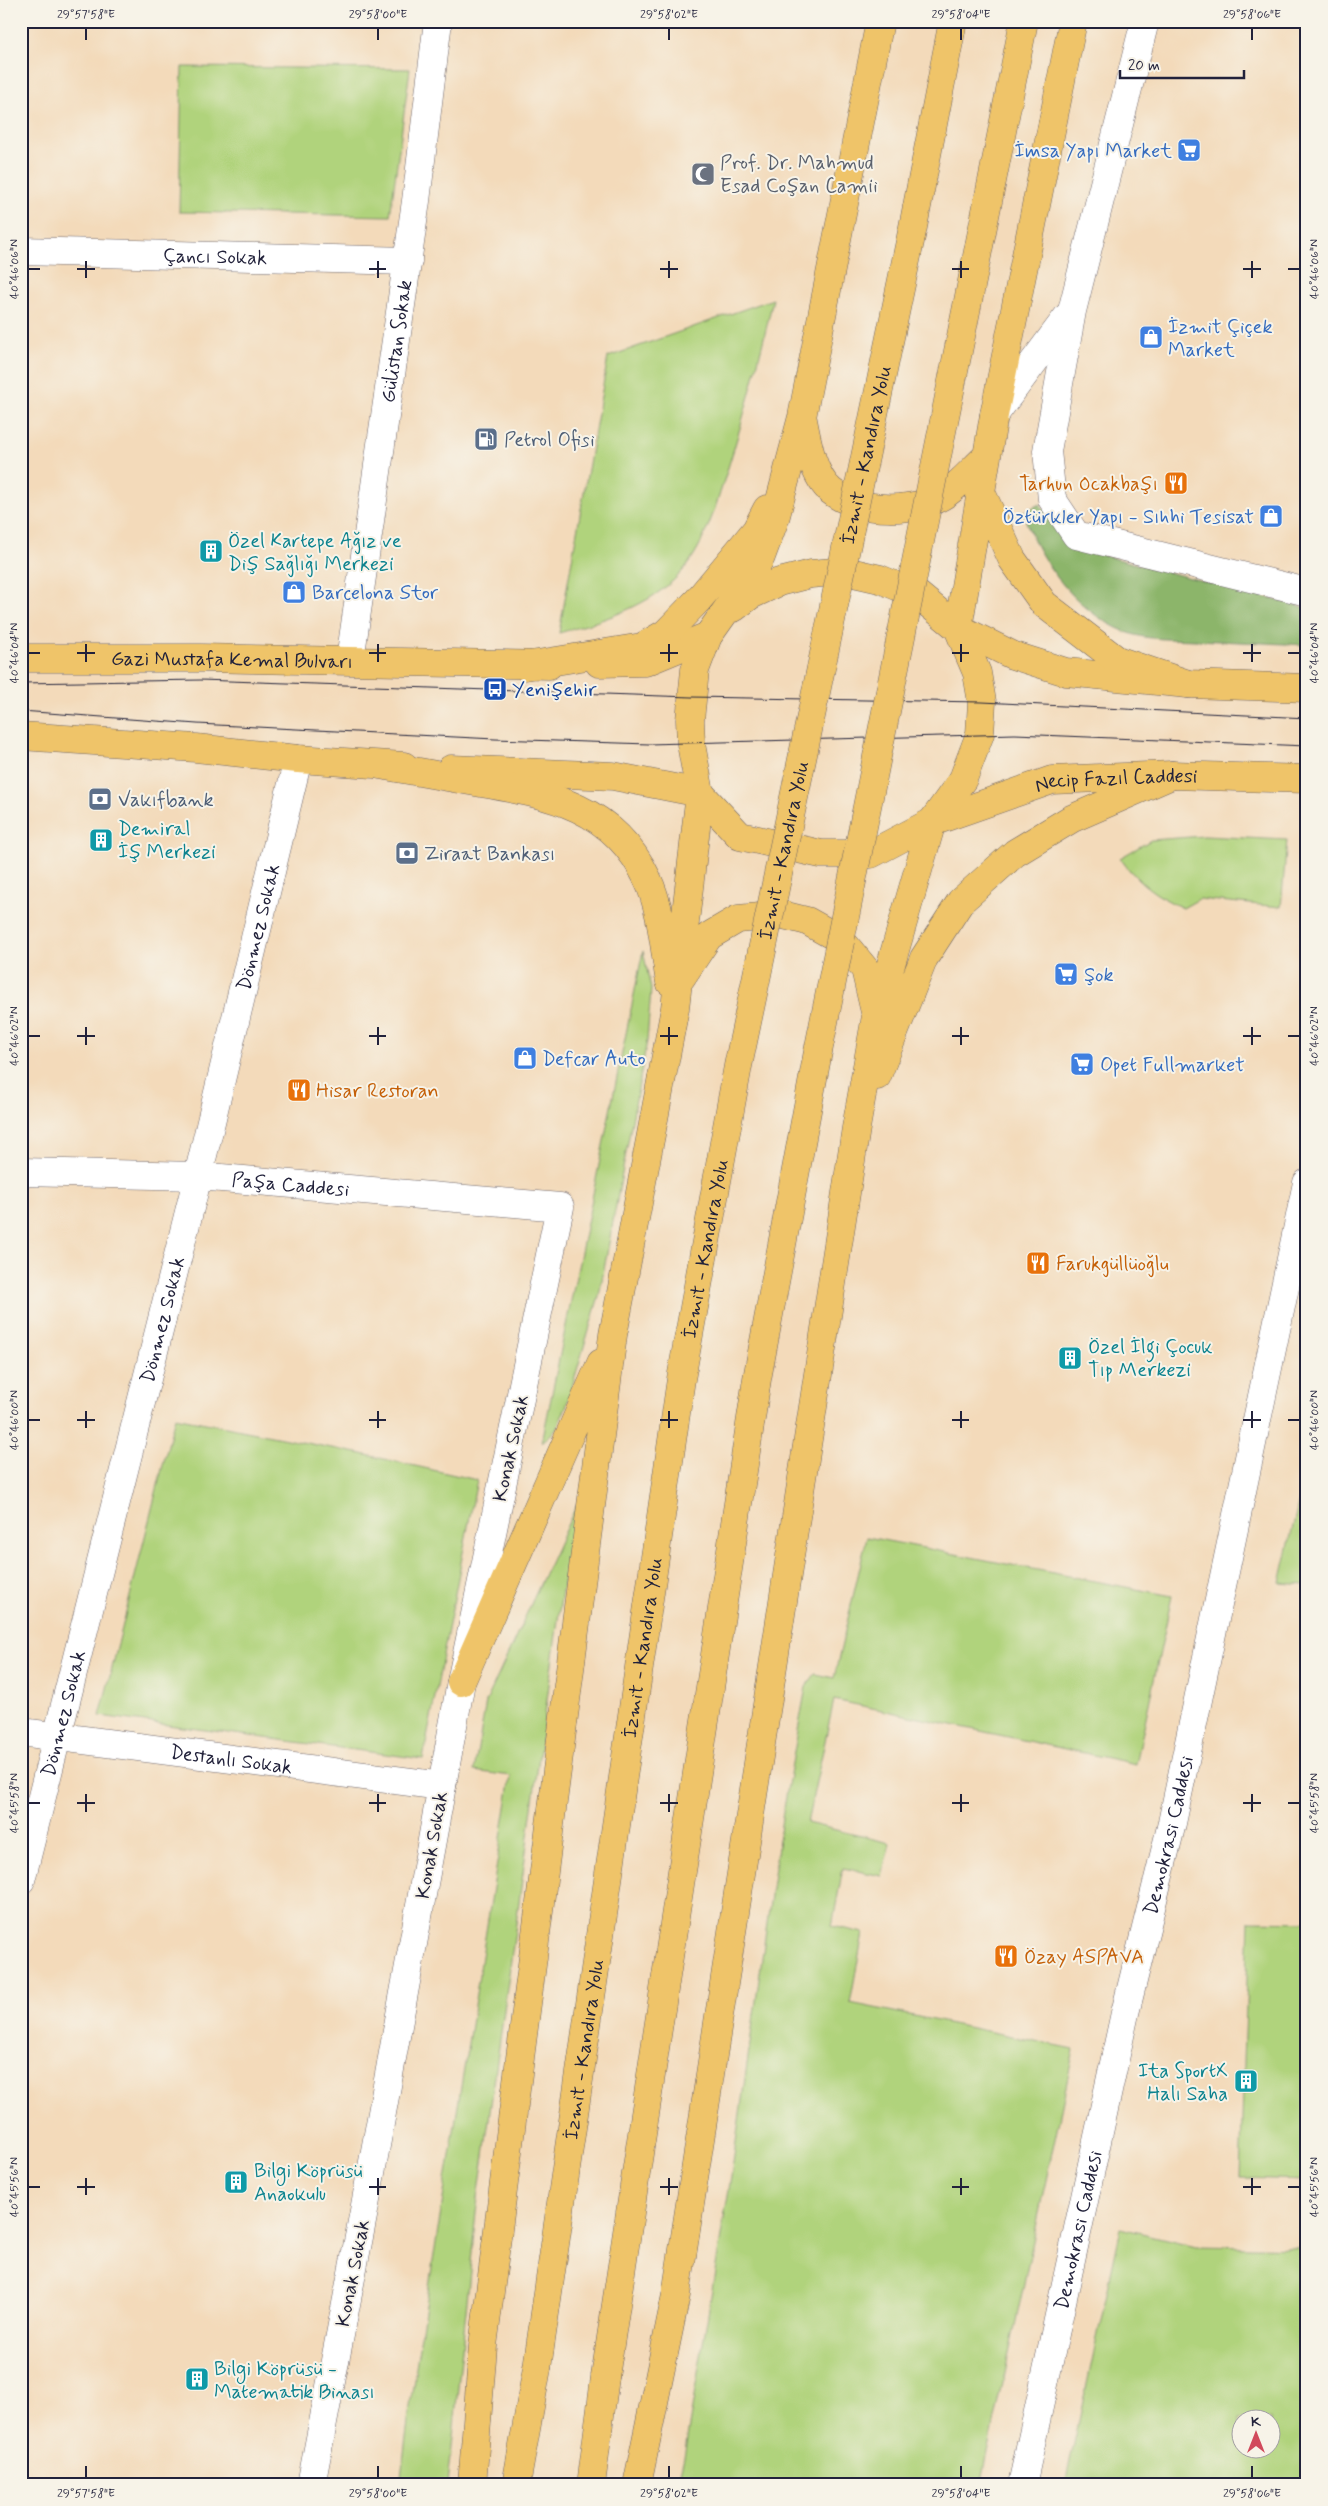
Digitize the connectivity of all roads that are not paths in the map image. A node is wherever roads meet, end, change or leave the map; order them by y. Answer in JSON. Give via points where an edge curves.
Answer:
{"nodes":[{"id":1,"x":438,"y":21,"type":"edge"},
{"id":2,"x":880,"y":21,"type":"edge"},
{"id":3,"x":953,"y":21,"type":"edge"},
{"id":4,"x":1024,"y":21,"type":"edge"},
{"id":5,"x":1073,"y":21,"type":"edge"},
{"id":6,"x":1145,"y":21,"type":"edge"},
{"id":7,"x":21,"y":251,"type":"edge"},
{"id":8,"x":408,"y":261,"type":"junction"},
{"id":9,"x":1072,"y":311,"type":"junction"},
{"id":10,"x":994,"y":414,"type":"junction"},
{"id":11,"x":802,"y":417,"type":"junction"},
{"id":12,"x":986,"y":457,"type":"junction"},
{"id":13,"x":786,"y":472,"type":"junction"},
{"id":14,"x":981,"y":492,"type":"junction"},
{"id":15,"x":1307,"y":592,"type":"edge"},
{"id":16,"x":958,"y":628,"type":"junction"},
{"id":17,"x":708,"y":636,"type":"junction"},
{"id":18,"x":21,"y":658,"type":"edge"},
{"id":19,"x":350,"y":660,"type":"junction"},
{"id":20,"x":525,"y":666,"type":"junction"},
{"id":21,"x":1188,"y":684,"type":"junction"},
{"id":22,"x":1307,"y":688,"type":"edge"},
{"id":23,"x":21,"y":736,"type":"edge"},
{"id":24,"x":298,"y":759,"type":"junction"},
{"id":25,"x":380,"y":765,"type":"junction"},
{"id":26,"x":1172,"y":776,"type":"junction"},
{"id":27,"x":1307,"y":779,"type":"edge"},
{"id":28,"x":700,"y":793,"type":"junction"},
{"id":29,"x":932,"y":822,"type":"junction"},
{"id":30,"x":677,"y":995,"type":"junction"},
{"id":31,"x":876,"y":1016,"type":"junction"},
{"id":32,"x":856,"y":1128,"type":"junction"},
{"id":33,"x":21,"y":1172,"type":"edge"},
{"id":34,"x":198,"y":1176,"type":"junction"},
{"id":35,"x":1307,"y":1183,"type":"edge"},
{"id":36,"x":560,"y":1207,"type":"joint"},
{"id":37,"x":613,"y":1334,"type":"junction"},
{"id":38,"x":461,"y":1682,"type":"junction"},
{"id":39,"x":21,"y":1732,"type":"edge"},
{"id":40,"x":58,"y":1736,"type":"junction"},
{"id":41,"x":442,"y":1786,"type":"junction"},
{"id":42,"x":21,"y":1880,"type":"edge"},
{"id":43,"x":311,"y":2485,"type":"edge"},
{"id":44,"x":472,"y":2485,"type":"edge"},
{"id":45,"x":516,"y":2485,"type":"edge"},
{"id":46,"x":591,"y":2485,"type":"edge"},
{"id":47,"x":637,"y":2485,"type":"edge"},
{"id":48,"x":1022,"y":2485,"type":"edge"}],
"edges":[{"from":1,"to":8,"type":"street","name":"Gülistan Sokak"},
{"from":2,"to":11,"type":"main road"},
{"from":3,"to":45,"type":"main road","name":"İzmit - Kandıra Yolu","bridge":true,"via":[[914,227],[738,1066],[681,1379],[537,2368]]},
{"from":4,"to":46,"type":"main road","bridge":true,"via":[[817,1057],[757,1379]]},
{"from":5,"to":10,"type":"main road"},
{"from":6,"to":9,"type":"street"},
{"from":7,"to":8,"type":"street","name":"Çancı Sokak"},
{"from":8,"to":19,"type":"street","name":"Gülistan Sokak"},
{"from":9,"to":10,"type":"street"},
{"from":9,"to":15,"type":"street","via":[[1047,451],[1052,499],[1076,535]]},
{"from":10,"to":12,"type":"main road"},
{"from":11,"to":12,"type":"main road","via":[[812,462],[830,490],[859,504],[882,508],[918,507],[946,494]]},
{"from":11,"to":13,"type":"main road"},
{"from":12,"to":14,"type":"main road"},
{"from":13,"to":17,"type":"main road","via":[[775,519],[761,557]]},
{"from":13,"to":20,"type":"main road","via":[[756,530],[666,633],[642,647]]},
{"from":14,"to":16,"type":"main road"},
{"from":14,"to":21,"type":"main road","via":[[1012,560],[1044,604],[1116,660]]},
{"from":16,"to":17,"type":"main road","via":[[918,595],[880,579],[845,571],[811,574],[779,582],[728,613]]},
{"from":16,"to":21,"type":"main road","via":[[1012,655],[1066,672]]},
{"from":16,"to":29,"type":"main road","via":[[978,673],[982,702],[980,734],[963,779]]},
{"from":17,"to":20,"type":"main road","name":"Gazi Mustafa Kemal Bulvarı","via":[[645,662]]},
{"from":17,"to":28,"type":"main road","via":[[695,670],[690,720]]},
{"from":18,"to":19,"type":"main road","name":"Gazi Mustafa Kemal Bulvarı"},
{"from":19,"to":20,"type":"main road","name":"Gazi Mustafa Kemal Bulvarı"},
{"from":21,"to":22,"type":"main road"},
{"from":23,"to":24,"type":"main road","via":[[196,748]]},
{"from":24,"to":25,"type":"main road"},
{"from":24,"to":34,"type":"street","name":"Dönmez Sokak"},
{"from":25,"to":28,"type":"main road","via":[[613,776]]},
{"from":25,"to":30,"type":"main road","via":[[531,791],[561,800],[600,820],[633,852],[648,880]]},
{"from":26,"to":27,"type":"main road","name":"Necip Fazıl Caddesi"},
{"from":26,"to":29,"type":"main road","name":"Necip Fazıl Caddesi","via":[[1052,780]]},
{"from":26,"to":32,"type":"main road","via":[[1071,819],[1015,854],[961,901],[924,958]]},
{"from":28,"to":29,"type":"main road","name":"Necip Fazıl Caddesi","via":[[740,836],[821,854],[871,854]]},
{"from":28,"to":30,"type":"main road"},
{"from":29,"to":31,"type":"main road"},
{"from":30,"to":31,"type":"main road","via":[[709,936],[738,919],[783,915],[808,921],[841,940],[865,969]]},
{"from":30,"to":37,"type":"main road"},
{"from":31,"to":32,"type":"main road"},
{"from":32,"to":47,"type":"main road","via":[[676,2295]]},
{"from":33,"to":34,"type":"street","name":"Paşa Caddesi"},
{"from":34,"to":36,"type":"street","name":"Paşa Caddesi"},
{"from":34,"to":40,"type":"street","name":"Dönmez Sokak"},
{"from":35,"to":48,"type":"street","name":"Demokrasi Caddesi","via":[[1172,1823],[1126,2013]]},
{"from":36,"to":38,"type":"street","name":"Konak Sokak"},
{"from":37,"to":38,"type":"main road"},
{"from":37,"to":44,"type":"main road","via":[[483,2346]]},
{"from":38,"to":41,"type":"street","name":"Konak Sokak"},
{"from":39,"to":40,"type":"street","name":"Destanlı Sokak"},
{"from":40,"to":41,"type":"street","name":"Destanlı Sokak"},
{"from":40,"to":42,"type":"street","name":"Dönmez Sokak"},
{"from":41,"to":43,"type":"street","name":"Konak Sokak"}]}
